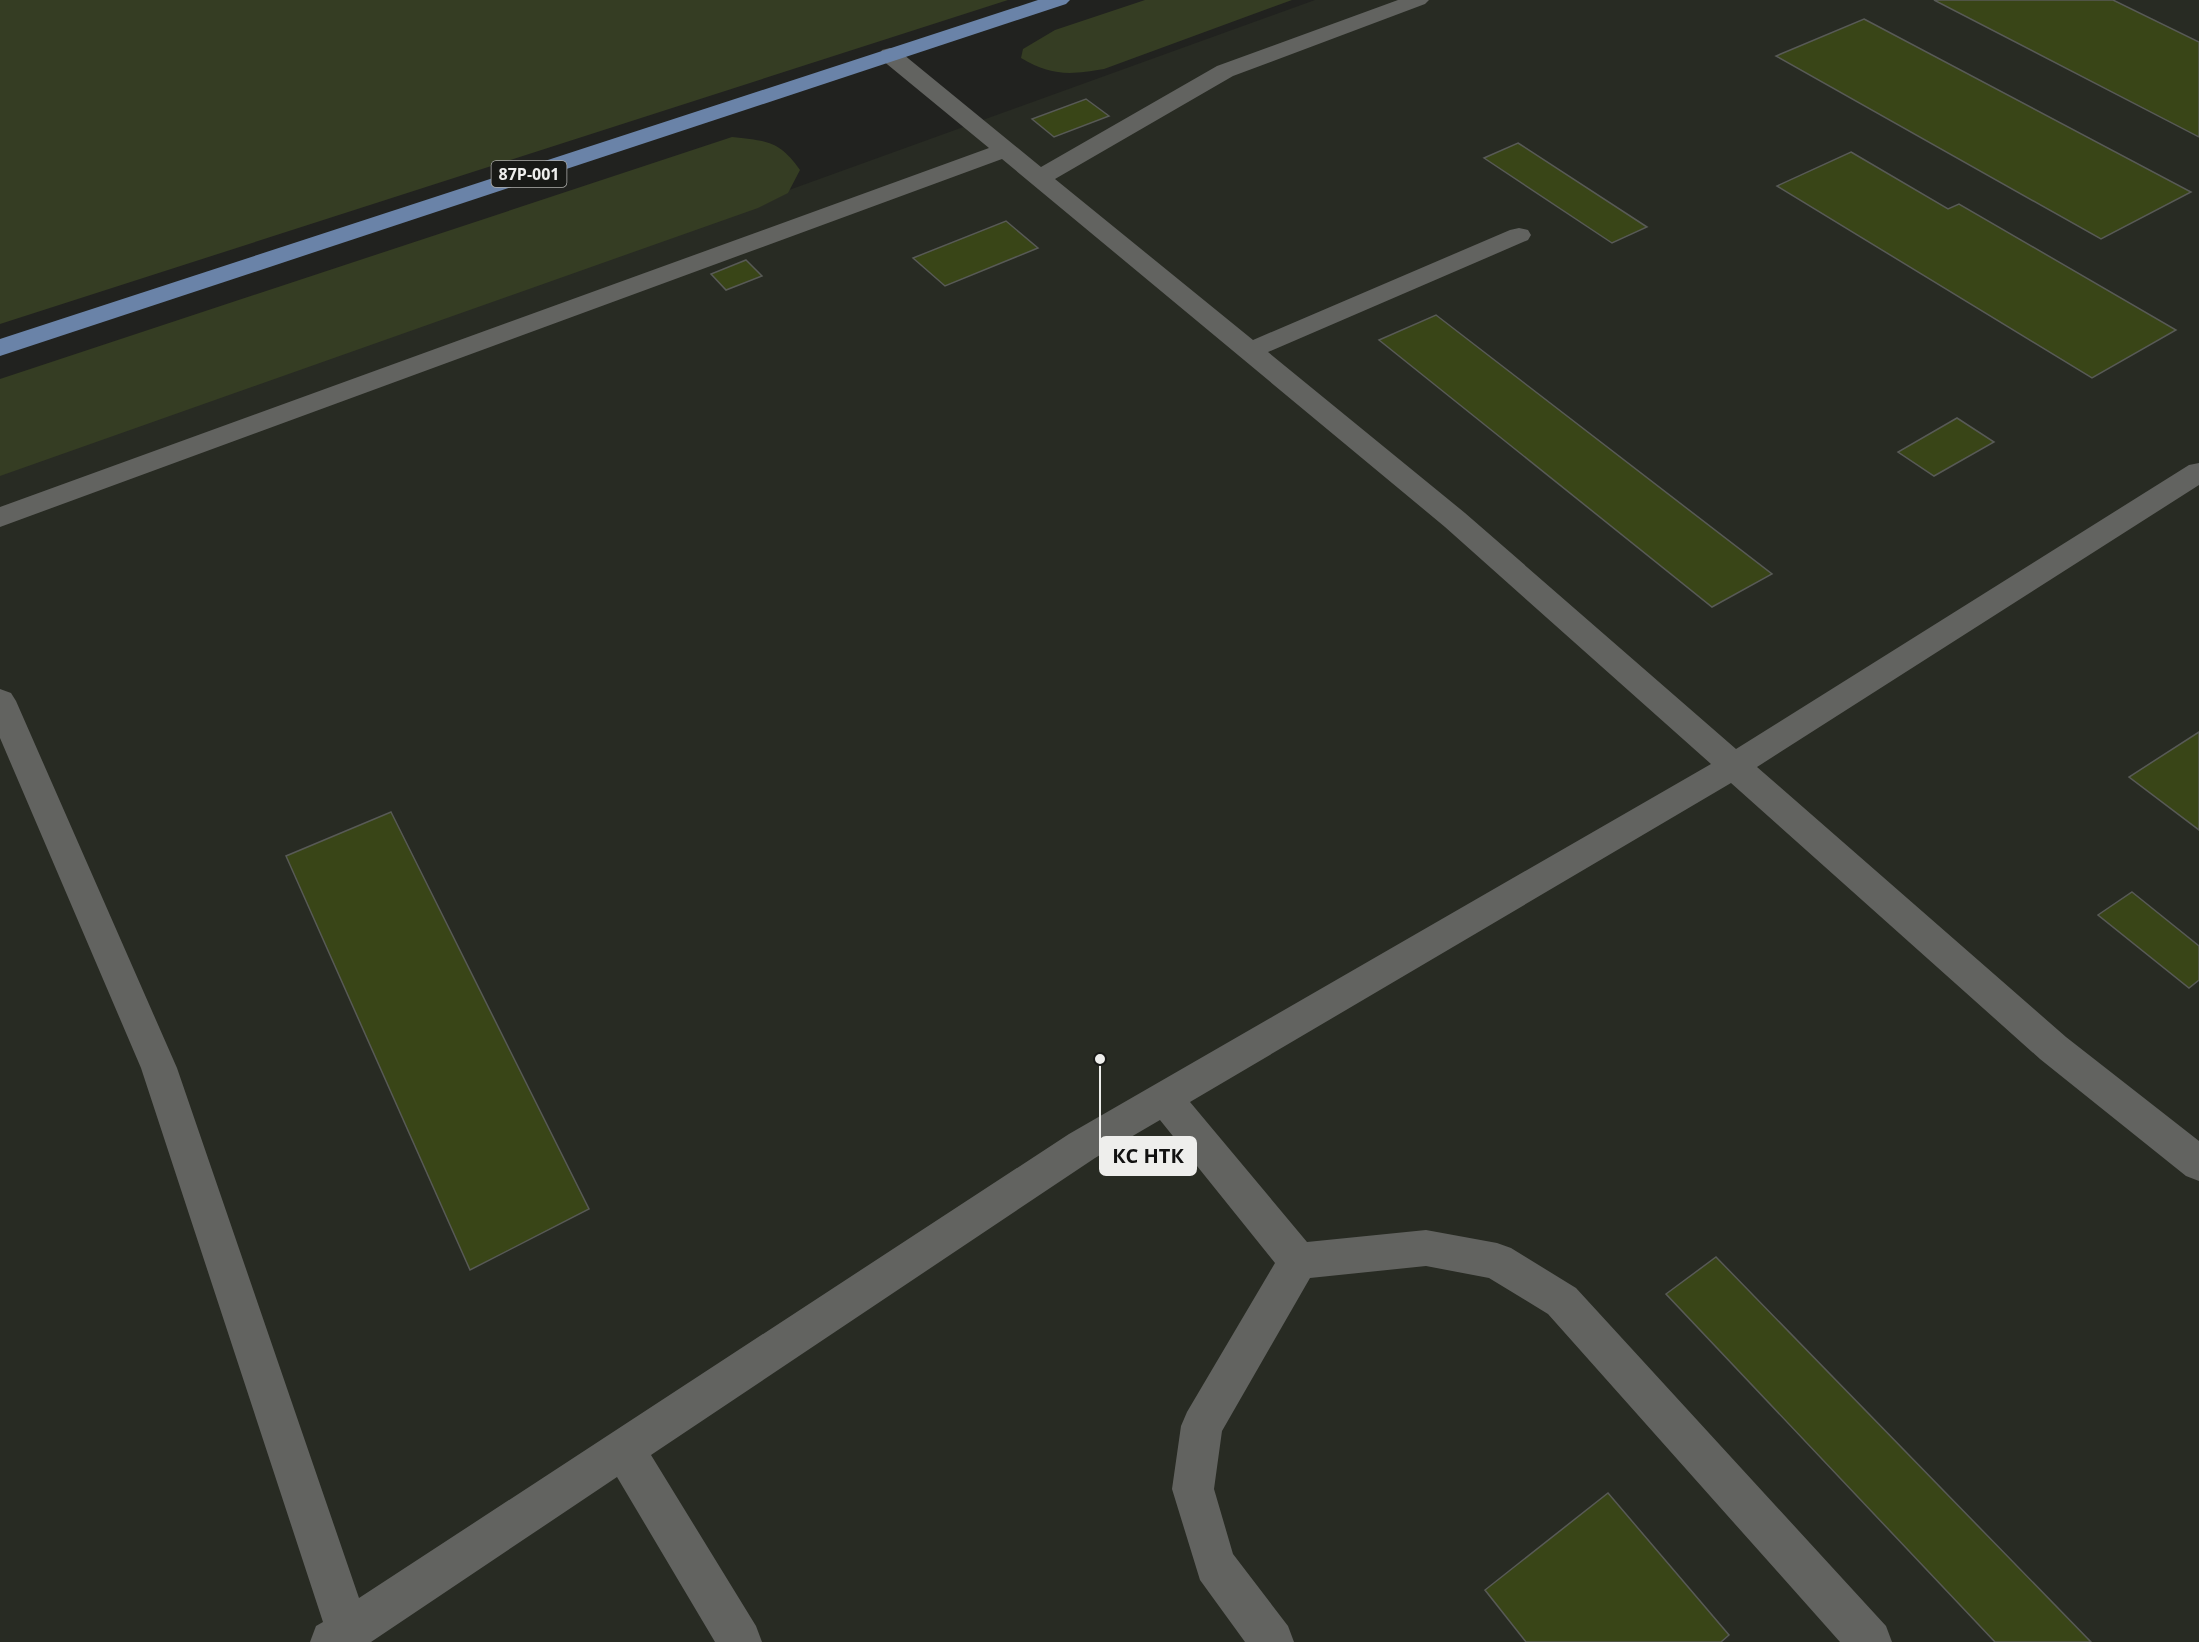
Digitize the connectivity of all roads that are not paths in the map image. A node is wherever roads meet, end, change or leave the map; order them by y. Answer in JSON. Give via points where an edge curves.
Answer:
{"nodes":[{"id":1,"x":1059,"y":0,"type":"edge"},
{"id":2,"x":1418,"y":0,"type":"edge"},
{"id":3,"x":890,"y":55,"type":"junction"},
{"id":4,"x":1005,"y":150,"type":"junction"},
{"id":5,"x":1039,"y":178,"type":"junction"},
{"id":6,"x":1519,"y":235,"type":"dead end"},
{"id":7,"x":0,"y":348,"type":"edge"},
{"id":8,"x":1250,"y":351,"type":"junction"},
{"id":9,"x":2199,"y":472,"type":"edge"},
{"id":10,"x":0,"y":517,"type":"edge"},
{"id":11,"x":0,"y":700,"type":"edge"},
{"id":12,"x":1734,"y":766,"type":"junction"},
{"id":13,"x":1164,"y":1098,"type":"junction"},
{"id":14,"x":2199,"y":1164,"type":"edge"},
{"id":15,"x":1298,"y":1261,"type":"junction"},
{"id":16,"x":624,"y":1449,"type":"junction"},
{"id":17,"x":340,"y":1636,"type":"edge"},
{"id":18,"x":740,"y":1642,"type":"edge"},
{"id":19,"x":1272,"y":1642,"type":"edge"},
{"id":20,"x":1869,"y":1642,"type":"edge"}],
"edges":[{"from":1,"to":3,"type":"main road","number":"87Р-001"},
{"from":2,"to":5,"type":"lane","via":[[1225,71]]},
{"from":3,"to":4,"type":"lane"},
{"from":3,"to":7,"type":"main road","number":"87Р-001"},
{"from":4,"to":5,"type":"lane"},
{"from":4,"to":10,"type":"lane"},
{"from":5,"to":8,"type":"lane"},
{"from":6,"to":8,"type":"lane"},
{"from":8,"to":12,"type":"lane","via":[[1455,520]]},
{"from":9,"to":12,"type":"lane"},
{"from":11,"to":17,"type":"lane","via":[[159,1068]]},
{"from":12,"to":13,"type":"lane"},
{"from":12,"to":14,"type":"lane","via":[[2053,1048]]},
{"from":13,"to":15,"type":"lane"},
{"from":13,"to":16,"type":"lane","via":[[1082,1146]]},
{"from":15,"to":19,"type":"lane","via":[[1202,1426],[1192,1489],[1215,1564]]},
{"from":15,"to":20,"type":"lane","via":[[1426,1248],[1497,1261],[1562,1301]]},
{"from":16,"to":17,"type":"lane"},
{"from":16,"to":18,"type":"lane"}]}
